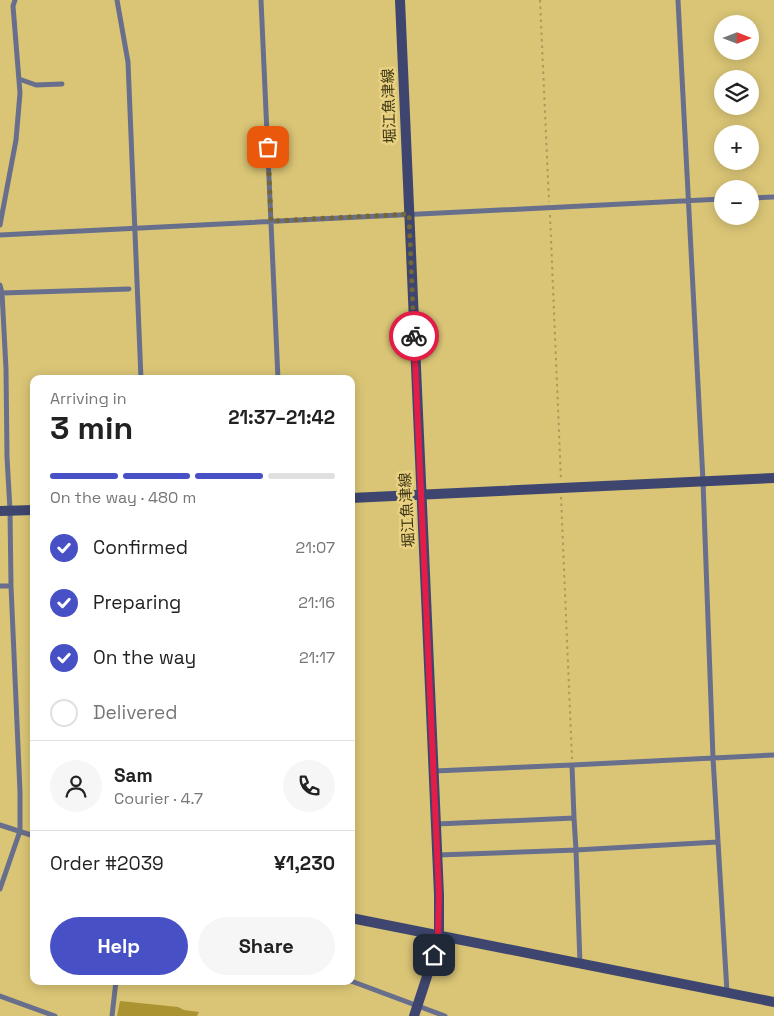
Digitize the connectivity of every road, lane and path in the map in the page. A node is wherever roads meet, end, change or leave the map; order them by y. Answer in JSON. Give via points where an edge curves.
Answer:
{"nodes":[{"id":1,"x":15,"y":0,"type":"edge"},
{"id":2,"x":117,"y":0,"type":"edge"},
{"id":3,"x":261,"y":0,"type":"edge"},
{"id":4,"x":400,"y":0,"type":"edge"},
{"id":5,"x":540,"y":0,"type":"edge"},
{"id":6,"x":678,"y":0,"type":"edge"},
{"id":7,"x":19,"y":79,"type":"junction"},
{"id":8,"x":62,"y":84,"type":"dead end"},
{"id":9,"x":774,"y":197,"type":"edge"},
{"id":10,"x":759,"y":198,"type":"edge"},
{"id":11,"x":714,"y":199,"type":"edge"},
{"id":12,"x":688,"y":200,"type":"junction"},
{"id":13,"x":550,"y":207,"type":"junction"},
{"id":14,"x":409,"y":214,"type":"junction"},
{"id":15,"x":271,"y":221,"type":"junction"},
{"id":16,"x":0,"y":225,"type":"edge"},
{"id":17,"x":135,"y":228,"type":"junction"},
{"id":18,"x":0,"y":235,"type":"edge"},
{"id":19,"x":0,"y":285,"type":"edge"},
{"id":20,"x":129,"y":289,"type":"dead end"},
{"id":21,"x":2,"y":293,"type":"junction"},
{"id":22,"x":141,"y":375,"type":"edge"},
{"id":23,"x":278,"y":375,"type":"edge"},
{"id":24,"x":774,"y":478,"type":"edge"},
{"id":25,"x":703,"y":481,"type":"junction"},
{"id":26,"x":561,"y":488,"type":"junction"},
{"id":27,"x":421,"y":494,"type":"junction"},
{"id":28,"x":355,"y":498,"type":"edge"},
{"id":29,"x":30,"y":510,"type":"edge"},
{"id":30,"x":5,"y":511,"type":"edge"},
{"id":31,"x":0,"y":586,"type":"edge"},
{"id":32,"x":11,"y":586,"type":"junction"},
{"id":33,"x":774,"y":755,"type":"edge"},
{"id":34,"x":713,"y":758,"type":"junction"},
{"id":35,"x":572,"y":765,"type":"junction"},
{"id":36,"x":434,"y":771,"type":"junction"},
{"id":37,"x":574,"y":818,"type":"junction"},
{"id":38,"x":436,"y":824,"type":"junction"},
{"id":39,"x":0,"y":825,"type":"edge"},
{"id":40,"x":20,"y":831,"type":"junction"},
{"id":41,"x":30,"y":835,"type":"edge"},
{"id":42,"x":718,"y":842,"type":"junction"},
{"id":43,"x":576,"y":850,"type":"junction"},
{"id":44,"x":438,"y":855,"type":"junction"},
{"id":45,"x":0,"y":889,"type":"edge"},
{"id":46,"x":355,"y":919,"type":"edge"},
{"id":47,"x":438,"y":936,"type":"junction"},
{"id":48,"x":580,"y":964,"type":"junction"},
{"id":49,"x":355,"y":983,"type":"edge"},
{"id":50,"x":116,"y":985,"type":"edge"},
{"id":51,"x":727,"y":993,"type":"junction"},
{"id":52,"x":0,"y":996,"type":"edge"},
{"id":53,"x":774,"y":1002,"type":"edge"},
{"id":54,"x":416,"y":1011,"type":"edge"},
{"id":55,"x":55,"y":1016,"type":"edge"},
{"id":56,"x":112,"y":1016,"type":"edge"},
{"id":57,"x":445,"y":1016,"type":"edge"}],
"edges":[{"from":1,"to":7,"type":"street"},
{"from":2,"to":17,"type":"street","via":[[128,62]]},
{"from":3,"to":15,"type":"street"},
{"from":4,"to":14,"type":"main road","name":"堀江魚津線"},
{"from":5,"to":13,"type":"path"},
{"from":6,"to":12,"type":"street"},
{"from":7,"to":8,"type":"street","via":[[36,85]]},
{"from":7,"to":16,"type":"street","via":[[16,140]]},
{"from":9,"to":10,"type":"street"},
{"from":11,"to":12,"type":"street"},
{"from":12,"to":13,"type":"street"},
{"from":12,"to":25,"type":"street"},
{"from":13,"to":14,"type":"street"},
{"from":13,"to":26,"type":"path"},
{"from":14,"to":15,"type":"street"},
{"from":14,"to":27,"type":"main road","name":"堀江魚津線"},
{"from":15,"to":17,"type":"street"},
{"from":15,"to":23,"type":"street"},
{"from":17,"to":18,"type":"street"},
{"from":17,"to":22,"type":"street"},
{"from":19,"to":21,"type":"street"},
{"from":20,"to":21,"type":"street"},
{"from":21,"to":30,"type":"street","via":[[7,457]]},
{"from":24,"to":25,"type":"main road"},
{"from":25,"to":26,"type":"main road"},
{"from":25,"to":34,"type":"street"},
{"from":26,"to":27,"type":"main road"},
{"from":26,"to":35,"type":"path"},
{"from":27,"to":28,"type":"main road"},
{"from":27,"to":36,"type":"main road","name":"堀江魚津線"},
{"from":29,"to":30,"type":"main road"},
{"from":30,"to":32,"type":"street"},
{"from":31,"to":32,"type":"street"},
{"from":32,"to":40,"type":"street"},
{"from":33,"to":34,"type":"street"},
{"from":34,"to":35,"type":"street"},
{"from":34,"to":42,"type":"street"},
{"from":35,"to":36,"type":"street"},
{"from":35,"to":37,"type":"street"},
{"from":36,"to":38,"type":"main road","name":"堀江魚津線"},
{"from":37,"to":38,"type":"street"},
{"from":37,"to":43,"type":"street"},
{"from":38,"to":44,"type":"main road","name":"堀江魚津線"},
{"from":39,"to":40,"type":"street"},
{"from":40,"to":41,"type":"street"},
{"from":40,"to":45,"type":"street"},
{"from":42,"to":43,"type":"street"},
{"from":42,"to":51,"type":"street"},
{"from":43,"to":44,"type":"street"},
{"from":43,"to":48,"type":"street"},
{"from":44,"to":47,"type":"main road","name":"堀江魚津線"},
{"from":46,"to":47,"type":"main road"},
{"from":47,"to":48,"type":"main road"},
{"from":47,"to":54,"type":"main road","name":"堀江魚津線"},
{"from":48,"to":51,"type":"main road"},
{"from":49,"to":54,"type":"street"},
{"from":50,"to":56,"type":"street"},
{"from":51,"to":53,"type":"main road"},
{"from":52,"to":55,"type":"street"},
{"from":54,"to":57,"type":"street"}]}
